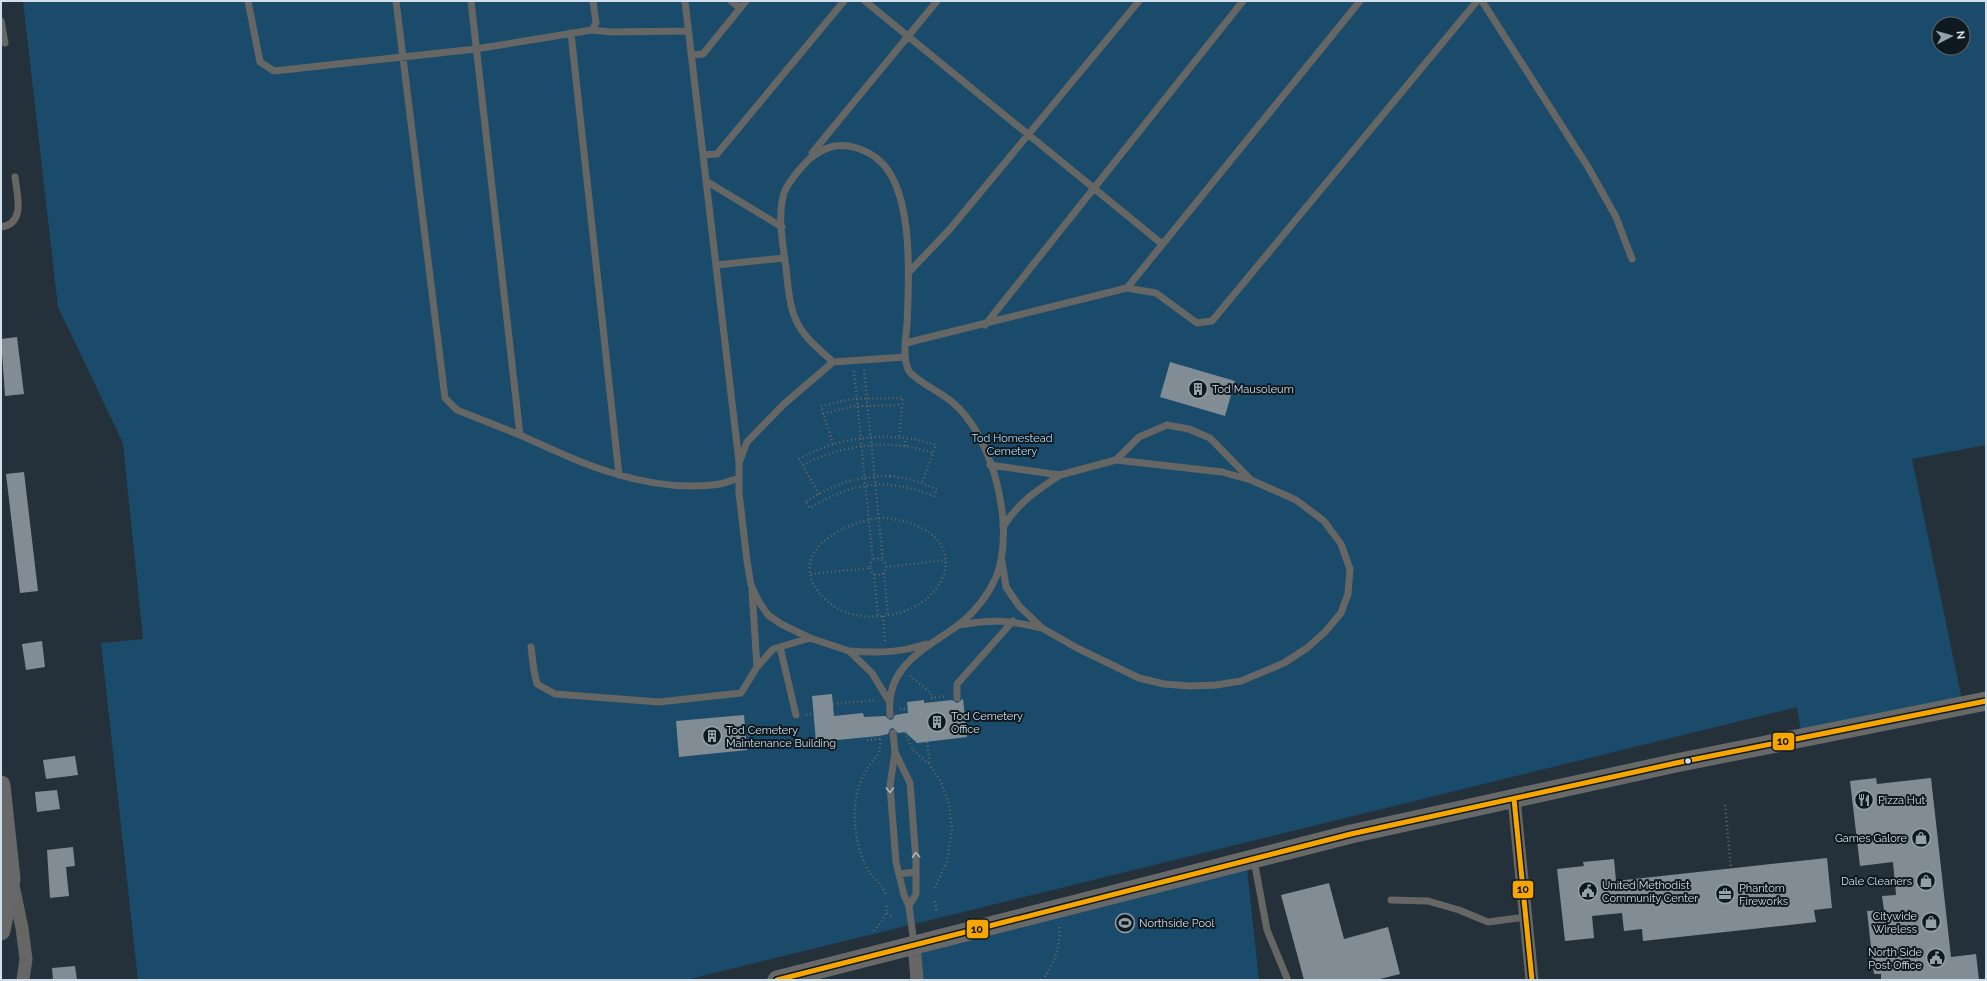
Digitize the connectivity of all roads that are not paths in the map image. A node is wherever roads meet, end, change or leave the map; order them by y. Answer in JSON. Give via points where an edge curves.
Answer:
{"nodes":[{"id":1,"x":248,"y":1,"type":"edge"},
{"id":2,"x":396,"y":1,"type":"edge"},
{"id":3,"x":471,"y":1,"type":"edge"},
{"id":4,"x":593,"y":1,"type":"edge"},
{"id":5,"x":685,"y":1,"type":"edge"},
{"id":6,"x":731,"y":1,"type":"edge"},
{"id":7,"x":746,"y":1,"type":"edge"},
{"id":8,"x":844,"y":1,"type":"edge"},
{"id":9,"x":865,"y":1,"type":"edge"},
{"id":10,"x":937,"y":1,"type":"edge"},
{"id":11,"x":1138,"y":1,"type":"edge"},
{"id":12,"x":1242,"y":1,"type":"edge"},
{"id":13,"x":1360,"y":1,"type":"edge"},
{"id":14,"x":1477,"y":1,"type":"edge"},
{"id":15,"x":1482,"y":1,"type":"edge"},
{"id":16,"x":740,"y":8,"type":"junction"},
{"id":17,"x":1,"y":21,"type":"edge"},
{"id":18,"x":592,"y":30,"type":"junction"},
{"id":19,"x":688,"y":31,"type":"junction"},
{"id":20,"x":571,"y":33,"type":"junction"},
{"id":21,"x":908,"y":36,"type":"junction"},
{"id":22,"x":5,"y":43,"type":"dead end"},
{"id":23,"x":476,"y":49,"type":"junction"},
{"id":24,"x":691,"y":55,"type":"junction"},
{"id":25,"x":404,"y":56,"type":"junction"},
{"id":26,"x":1028,"y":134,"type":"junction"},
{"id":27,"x":703,"y":155,"type":"junction"},
{"id":28,"x":807,"y":160,"type":"junction"},
{"id":29,"x":15,"y":177,"type":"dead end"},
{"id":30,"x":706,"y":181,"type":"junction"},
{"id":31,"x":1093,"y":189,"type":"junction"},
{"id":32,"x":1,"y":227,"type":"edge"},
{"id":33,"x":782,"y":227,"type":"junction"},
{"id":34,"x":1162,"y":244,"type":"junction"},
{"id":35,"x":784,"y":258,"type":"junction"},
{"id":36,"x":1632,"y":259,"type":"dead end"},
{"id":37,"x":716,"y":265,"type":"junction"},
{"id":38,"x":910,"y":272,"type":"junction"},
{"id":39,"x":1126,"y":288,"type":"junction"},
{"id":40,"x":985,"y":325,"type":"junction"},
{"id":41,"x":906,"y":343,"type":"junction"},
{"id":42,"x":905,"y":357,"type":"junction"},
{"id":43,"x":833,"y":362,"type":"junction"},
{"id":44,"x":520,"y":435,"type":"junction"},
{"id":45,"x":1116,"y":460,"type":"junction"},
{"id":46,"x":739,"y":463,"type":"junction"},
{"id":47,"x":990,"y":465,"type":"junction"},
{"id":48,"x":619,"y":475,"type":"junction"},
{"id":49,"x":1060,"y":475,"type":"junction"},
{"id":50,"x":739,"y":478,"type":"junction"},
{"id":51,"x":1251,"y":480,"type":"junction"},
{"id":52,"x":1003,"y":527,"type":"junction"},
{"id":53,"x":1001,"y":560,"type":"junction"},
{"id":54,"x":751,"y":585,"type":"junction"},
{"id":55,"x":1013,"y":621,"type":"junction"},
{"id":56,"x":958,"y":625,"type":"junction"},
{"id":57,"x":1042,"y":628,"type":"junction"},
{"id":58,"x":810,"y":638,"type":"junction"},
{"id":59,"x":932,"y":642,"type":"junction"},
{"id":60,"x":531,"y":647,"type":"dead end"},
{"id":61,"x":780,"y":647,"type":"junction"},
{"id":62,"x":849,"y":651,"type":"junction"},
{"id":63,"x":757,"y":667,"type":"junction"},
{"id":64,"x":954,"y":697,"type":"road end"},
{"id":65,"x":889,"y":701,"type":"junction"},
{"id":66,"x":1986,"y":701,"type":"edge"},
{"id":67,"x":796,"y":715,"type":"dead end"},
{"id":68,"x":890,"y":715,"type":"dead end"},
{"id":69,"x":893,"y":733,"type":"dead end"},
{"id":70,"x":895,"y":752,"type":"junction"},
{"id":71,"x":1,"y":785,"type":"edge"},
{"id":72,"x":1514,"y":798,"type":"junction"},
{"id":73,"x":1254,"y":858,"type":"junction"},
{"id":74,"x":916,"y":872,"type":"junction"},
{"id":75,"x":899,"y":874,"type":"junction"},
{"id":76,"x":11,"y":879,"type":"junction"},
{"id":77,"x":1391,"y":900,"type":"dead end"},
{"id":78,"x":909,"y":906,"type":"junction"},
{"id":79,"x":1526,"y":917,"type":"junction"},
{"id":80,"x":1,"y":931,"type":"edge"},
{"id":81,"x":914,"y":944,"type":"junction"},
{"id":82,"x":1287,"y":978,"type":"dead end"},
{"id":83,"x":23,"y":980,"type":"edge"},
{"id":84,"x":777,"y":980,"type":"edge"},
{"id":85,"x":917,"y":980,"type":"edge"},
{"id":86,"x":1532,"y":980,"type":"edge"}],
"edges":[{"from":1,"to":25,"type":"lane","via":[[260,62],[274,71]]},
{"from":2,"to":25,"type":"lane"},
{"from":3,"to":23,"type":"lane"},
{"from":4,"to":18,"type":"lane","via":[[596,23]]},
{"from":5,"to":19,"type":"lane"},
{"from":6,"to":16,"type":"lane"},
{"from":7,"to":16,"type":"lane"},
{"from":8,"to":27,"type":"lane","via":[[716,154]]},
{"from":9,"to":21,"type":"lane"},
{"from":10,"to":21,"type":"lane"},
{"from":11,"to":26,"type":"lane"},
{"from":12,"to":31,"type":"lane"},
{"from":13,"to":34,"type":"lane"},
{"from":14,"to":39,"type":"lane","via":[[1212,321],[1197,323],[1156,293]]},
{"from":15,"to":36,"type":"lane","via":[[1588,167],[1616,217]]},
{"from":16,"to":24,"type":"lane","via":[[703,54]]},
{"from":17,"to":22,"type":"lane"},
{"from":18,"to":19,"type":"lane"},
{"from":18,"to":20,"type":"lane"},
{"from":19,"to":24,"type":"lane"},
{"from":20,"to":23,"type":"lane"},
{"from":20,"to":48,"type":"lane"},
{"from":21,"to":26,"type":"lane"},
{"from":21,"to":28,"type":"lane"},
{"from":23,"to":25,"type":"lane"},
{"from":23,"to":44,"type":"lane"},
{"from":24,"to":27,"type":"lane"},
{"from":25,"to":44,"type":"lane","via":[[445,398],[457,410]]},
{"from":26,"to":31,"type":"lane"},
{"from":26,"to":38,"type":"lane","via":[[950,229]]},
{"from":27,"to":30,"type":"lane"},
{"from":28,"to":33,"type":"lane","via":[[784,190],[781,205]]},
{"from":28,"to":38,"type":"lane","via":[[836,146],[850,146],[868,152],[884,163],[896,180],[900,194]]},
{"from":29,"to":32,"type":"lane","via":[[19,207],[15,220],[8,226]]},
{"from":30,"to":33,"type":"lane"},
{"from":30,"to":37,"type":"lane"},
{"from":31,"to":34,"type":"lane"},
{"from":31,"to":40,"type":"lane"},
{"from":33,"to":35,"type":"lane"},
{"from":34,"to":39,"type":"lane"},
{"from":35,"to":37,"type":"lane"},
{"from":35,"to":43,"type":"lane","via":[[795,319],[807,338]]},
{"from":37,"to":46,"type":"lane"},
{"from":38,"to":41,"type":"lane"},
{"from":39,"to":40,"type":"lane"},
{"from":40,"to":41,"type":"lane"},
{"from":41,"to":42,"type":"lane"},
{"from":42,"to":43,"type":"lane"},
{"from":42,"to":47,"type":"lane","via":[[910,371],[953,402],[972,424]]},
{"from":43,"to":46,"type":"lane","via":[[784,404],[747,442]]},
{"from":44,"to":48,"type":"lane","via":[[579,462]]},
{"from":45,"to":49,"type":"lane"},
{"from":45,"to":51,"type":"lane","via":[[1222,472]]},
{"from":45,"to":51,"type":"lane","via":[[1139,438],[1167,425],[1189,429],[1210,438]]},
{"from":46,"to":50,"type":"lane"},
{"from":47,"to":49,"type":"lane"},
{"from":47,"to":52,"type":"lane","via":[[1001,502]]},
{"from":48,"to":50,"type":"lane","via":[[649,483],[684,486],[714,485]]},
{"from":49,"to":52,"type":"lane","via":[[1014,510]]},
{"from":50,"to":54,"type":"lane"},
{"from":51,"to":57,"type":"lane","via":[[1296,500],[1324,521],[1341,544],[1350,569],[1348,594],[1341,613],[1307,648],[1284,663],[1241,681],[1216,686],[1164,684],[1139,678]]},
{"from":52,"to":53,"type":"lane"},
{"from":53,"to":56,"type":"lane","via":[[992,585],[977,608]]},
{"from":53,"to":57,"type":"lane","via":[[1006,587],[1019,606]]},
{"from":54,"to":58,"type":"lane","via":[[758,602],[768,614]]},
{"from":54,"to":63,"type":"lane"},
{"from":55,"to":56,"type":"lane","via":[[987,620]]},
{"from":55,"to":57,"type":"lane"},
{"from":55,"to":64,"type":"lane","via":[[957,684]]},
{"from":56,"to":59,"type":"lane"},
{"from":58,"to":61,"type":"lane"},
{"from":58,"to":62,"type":"lane"},
{"from":59,"to":62,"type":"lane","via":[[915,648],[886,652]]},
{"from":59,"to":65,"type":"lane","via":[[901,670]]},
{"from":60,"to":63,"type":"lane","via":[[538,684],[555,694],[659,702],[734,694],[741,693]]},
{"from":61,"to":63,"type":"lane","via":[[773,649]]},
{"from":61,"to":67,"type":"lane"},
{"from":62,"to":65,"type":"lane","via":[[872,673]]},
{"from":65,"to":68,"type":"lane"},
{"from":66,"to":72,"type":"main road"},
{"from":69,"to":70,"type":"lane"},
{"from":74,"to":70,"type":"lane","one_way":true,"via":[[910,783]]},
{"from":70,"to":75,"type":"lane","one_way":true,"via":[[890,786]]},
{"from":71,"to":76,"type":"main road"},
{"from":72,"to":73,"type":"main road"},
{"from":72,"to":79,"type":"street"},
{"from":73,"to":81,"type":"main road"},
{"from":73,"to":82,"type":"lane","via":[[1267,930]]},
{"from":74,"to":75,"type":"lane"},
{"from":74,"to":78,"type":"lane","via":[[916,894]]},
{"from":75,"to":78,"type":"lane"},
{"from":76,"to":80,"type":"main road"},
{"from":76,"to":83,"type":"street","via":[[26,959]]},
{"from":77,"to":79,"type":"lane","via":[[1428,902],[1488,922]]},
{"from":78,"to":81,"type":"lane"},
{"from":79,"to":86,"type":"street"},
{"from":81,"to":84,"type":"main road"},
{"from":81,"to":85,"type":"street"}]}
